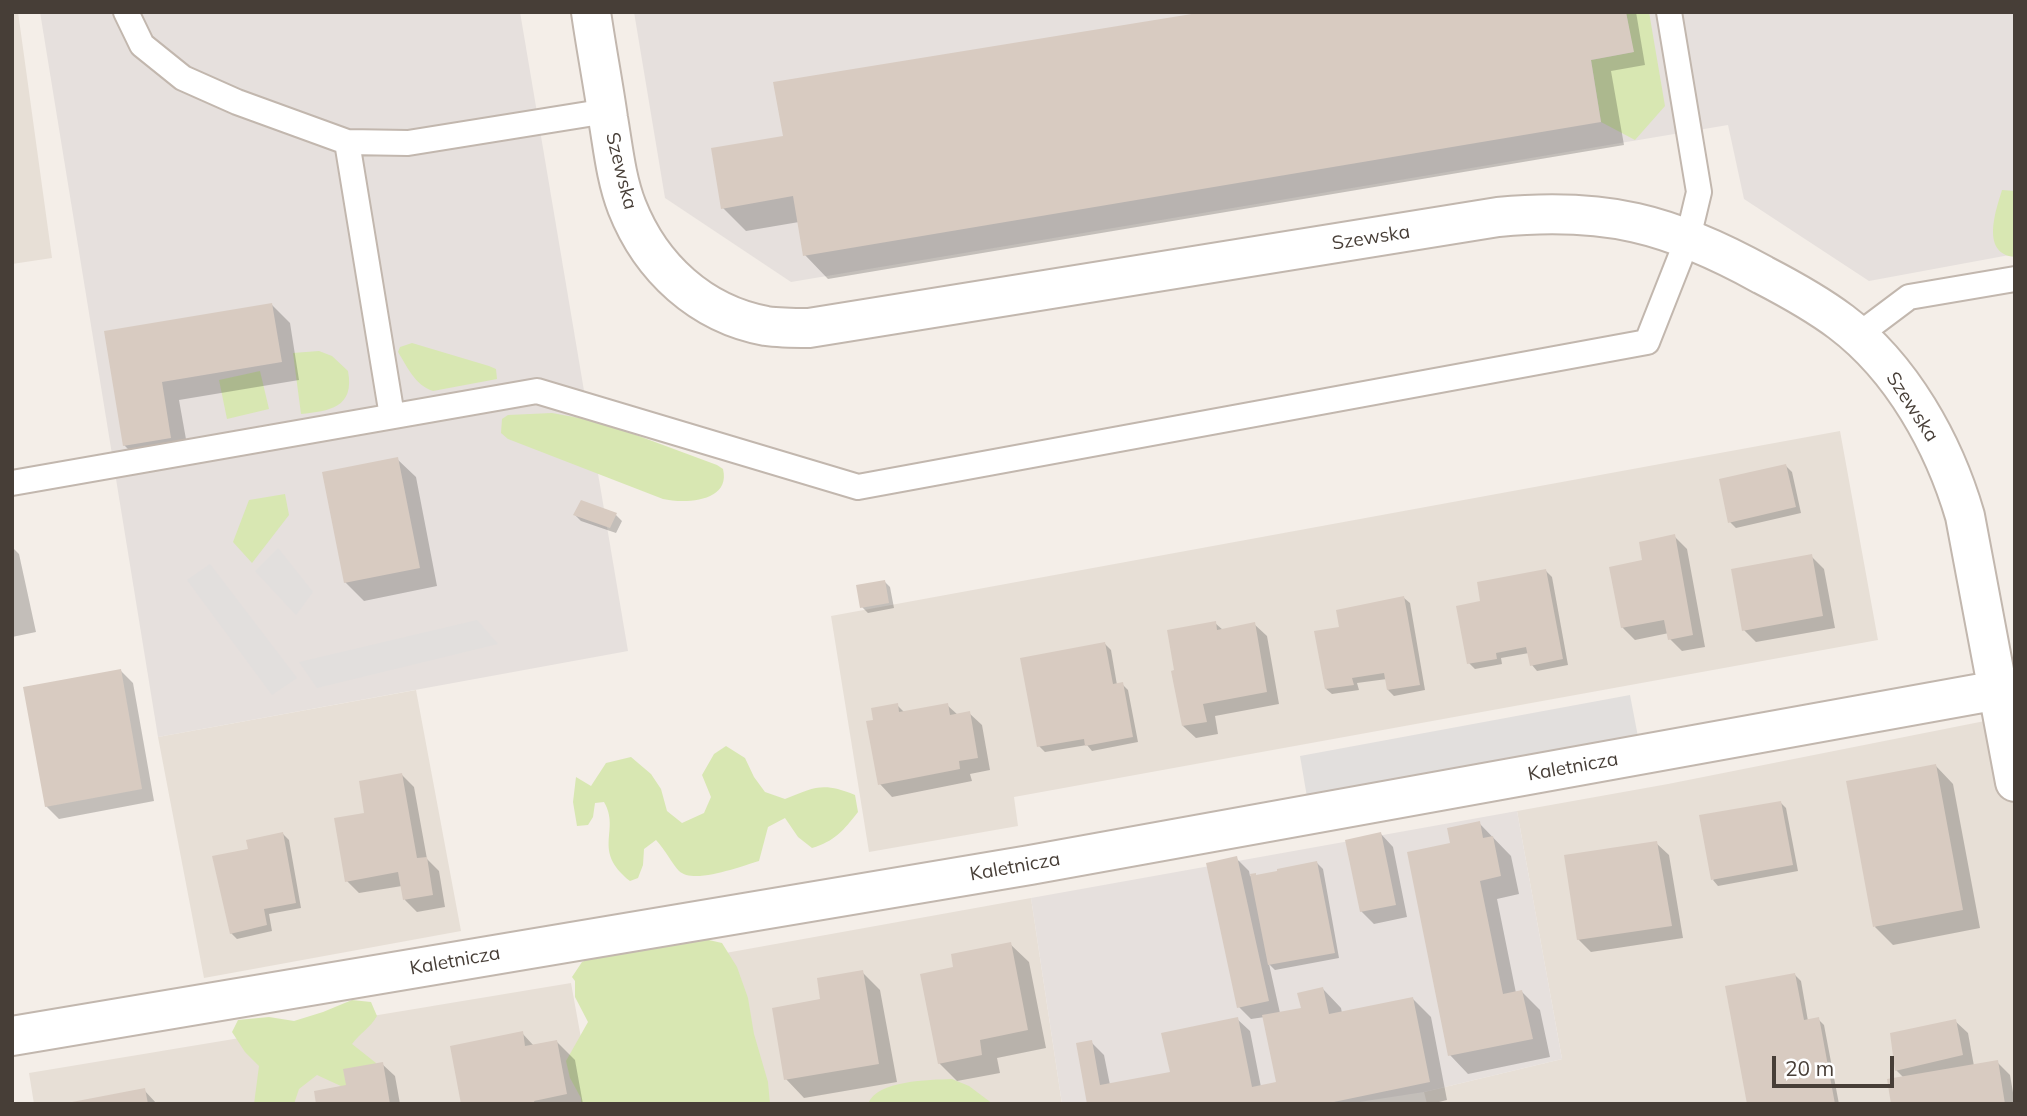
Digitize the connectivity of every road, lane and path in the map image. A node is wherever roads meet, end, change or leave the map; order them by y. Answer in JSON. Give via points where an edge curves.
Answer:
{"nodes":[{"id":1,"x":126,"y":12,"type":"edge"},
{"id":2,"x":591,"y":12,"type":"edge"},
{"id":3,"x":1668,"y":12,"type":"edge"},
{"id":4,"x":607,"y":111,"type":"junction"},
{"id":5,"x":348,"y":142,"type":"junction"},
{"id":6,"x":1688,"y":238,"type":"junction"},
{"id":7,"x":2015,"y":279,"type":"edge"},
{"id":8,"x":1857,"y":336,"type":"junction"},
{"id":9,"x":392,"y":416,"type":"junction"},
{"id":10,"x":12,"y":483,"type":"edge"},
{"id":11,"x":2006,"y":688,"type":"edge"},
{"id":12,"x":2015,"y":782,"type":"edge"},
{"id":13,"x":12,"y":1036,"type":"edge"}],
"edges":[{"from":1,"to":5,"type":"lane","via":[[142,45],[183,78]]},
{"from":2,"to":4,"type":"street","name":"Szewska"},
{"from":3,"to":6,"type":"lane","via":[[1699,192]]},
{"from":4,"to":5,"type":"lane","via":[[408,143]]},
{"from":4,"to":6,"type":"street","name":"Szewska","via":[[626,206],[665,272],[694,297],[730,316],[767,326],[809,328],[1520,215],[1586,214],[1623,219]]},
{"from":5,"to":9,"type":"lane"},
{"from":6,"to":8,"type":"street","name":"Szewska","via":[[1796,293]]},
{"from":6,"to":9,"type":"lane","via":[[1647,342],[858,487],[537,391]]},
{"from":7,"to":8,"type":"lane","via":[[1909,297]]},
{"from":8,"to":11,"type":"street","name":"Szewska","via":[[1888,368],[1922,416],[1957,489]]},
{"from":9,"to":10,"type":"lane"},
{"from":11,"to":12,"type":"street","name":"Szewska"},
{"from":11,"to":13,"type":"street","name":"Kaletnicza","via":[[1030,865]]}]}
